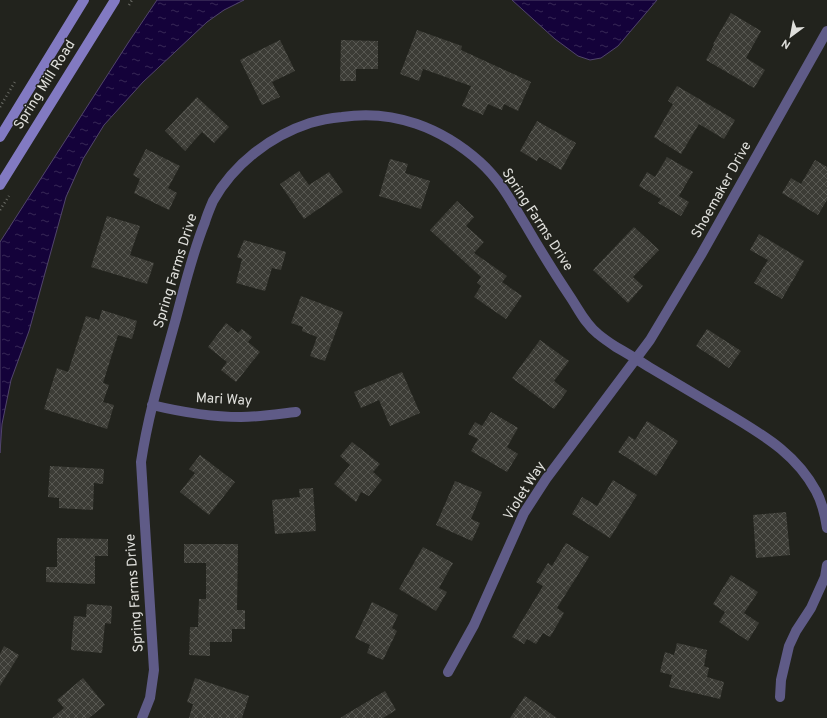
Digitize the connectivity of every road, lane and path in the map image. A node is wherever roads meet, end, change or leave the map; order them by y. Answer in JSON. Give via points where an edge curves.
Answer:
{"nodes":[{"id":1,"x":84,"y":0,"type":"edge"},
{"id":2,"x":115,"y":0,"type":"edge"},
{"id":3,"x":827,"y":31,"type":"edge"},
{"id":4,"x":0,"y":137,"type":"edge"},
{"id":5,"x":0,"y":185,"type":"edge"},
{"id":6,"x":636,"y":359,"type":"junction"},
{"id":7,"x":152,"y":404,"type":"junction"},
{"id":8,"x":296,"y":412,"type":"dead end"},
{"id":9,"x":826,"y":511,"type":"edge"},
{"id":10,"x":827,"y":528,"type":"edge"},
{"id":11,"x":827,"y":565,"type":"edge"},
{"id":12,"x":448,"y":672,"type":"dead end"},
{"id":13,"x":780,"y":697,"type":"dead end"},
{"id":14,"x":142,"y":718,"type":"edge"}],
"edges":[{"from":1,"to":4,"type":"street","name":"Spring Mill Road"},
{"from":2,"to":5,"type":"street","name":"Spring Mill Road"},
{"from":3,"to":6,"type":"street","name":"Shoemaker Drive","via":[[702,255]]},
{"from":6,"to":7,"type":"street","name":"Spring Farms Drive","via":[[589,326],[500,183],[480,162],[458,144],[432,129],[403,119],[354,115],[310,123],[272,140],[243,162],[225,183],[212,202],[196,242]]},
{"from":6,"to":9,"type":"street","name":"Spring Farms Drive","via":[[782,449],[808,478]]},
{"from":6,"to":12,"type":"street","name":"Violet Way","via":[[546,479],[524,513],[474,625]]},
{"from":7,"to":8,"type":"street","name":"Mari Way","via":[[180,412],[219,416],[242,417]]},
{"from":7,"to":14,"type":"street","name":"Spring Farms Drive","via":[[141,462],[154,670],[150,698]]},
{"from":9,"to":10,"type":"street","name":"Spring Farms Drive"},
{"from":11,"to":13,"type":"street","via":[[825,577],[811,608],[789,646]]}]}
